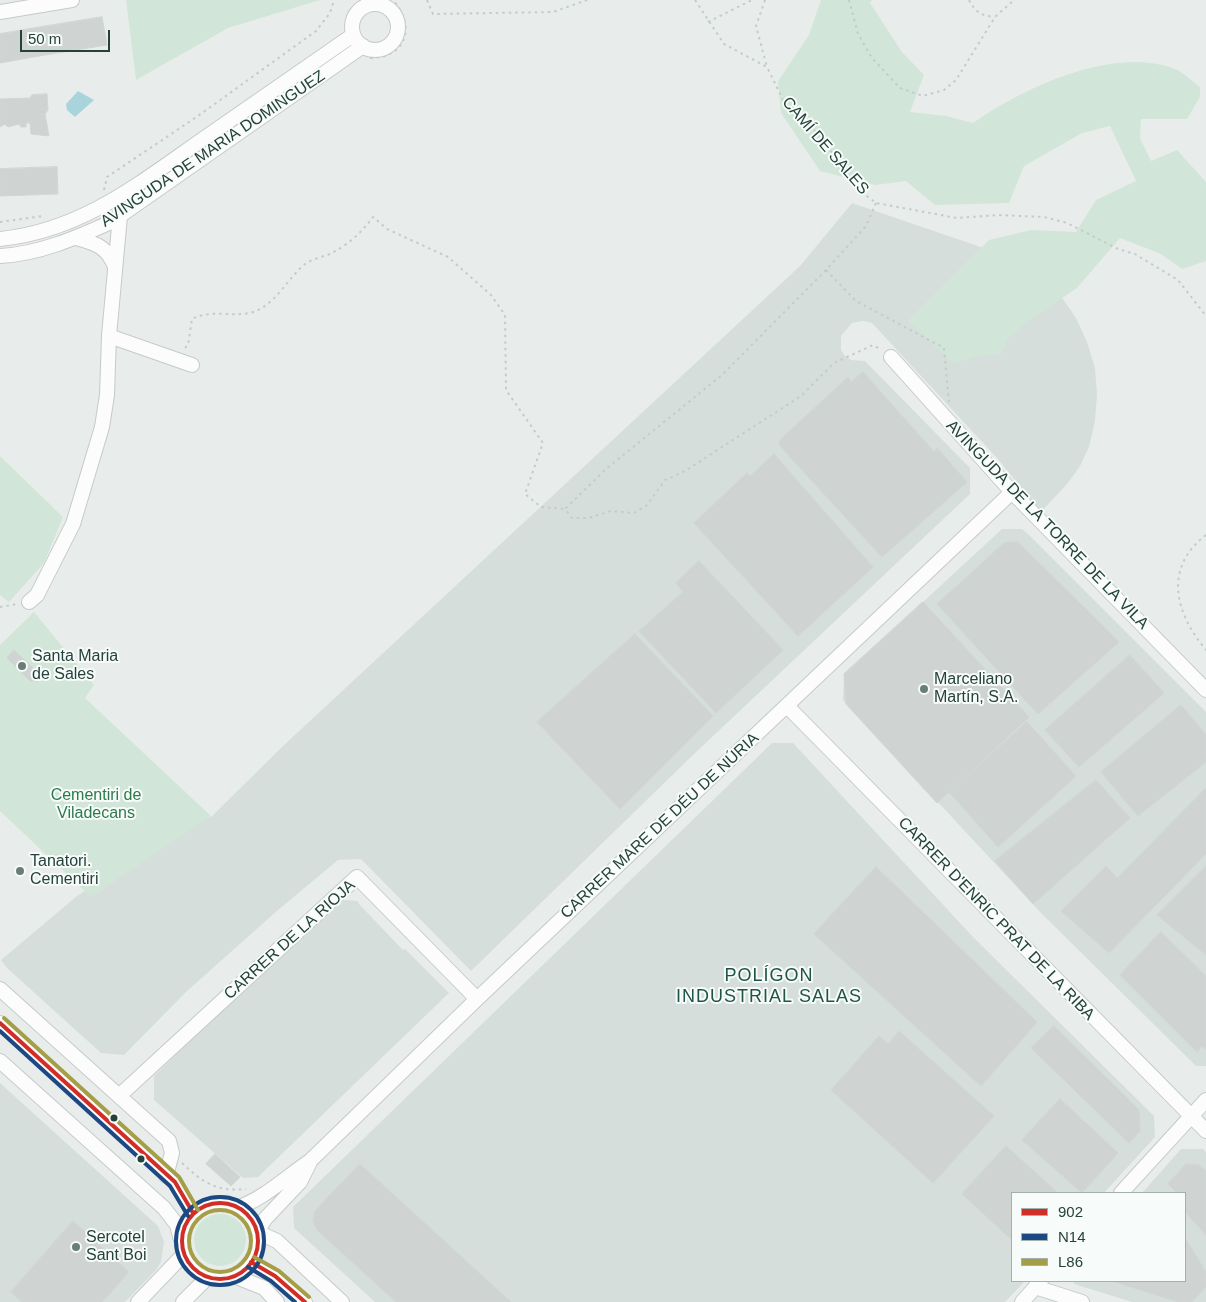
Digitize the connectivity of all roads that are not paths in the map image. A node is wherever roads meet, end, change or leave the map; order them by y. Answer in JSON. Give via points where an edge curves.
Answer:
{"nodes":[{"id":1,"x":72,"y":0,"type":"edge"},
{"id":2,"x":377,"y":2,"type":"edge"},
{"id":3,"x":359,"y":5,"type":"edge"},
{"id":4,"x":0,"y":12,"type":"edge"},
{"id":5,"x":354,"y":35,"type":"junction"},
{"id":6,"x":362,"y":46,"type":"junction"},
{"id":7,"x":120,"y":216,"type":"junction"},
{"id":8,"x":0,"y":238,"type":"edge"},
{"id":9,"x":76,"y":238,"type":"junction"},
{"id":10,"x":0,"y":256,"type":"edge"},
{"id":11,"x":115,"y":269,"type":"junction"},
{"id":12,"x":109,"y":336,"type":"junction"},
{"id":13,"x":891,"y":357,"type":"road end"},
{"id":14,"x":192,"y":365,"type":"dead end"},
{"id":15,"x":1012,"y":492,"type":"junction"},
{"id":16,"x":28,"y":602,"type":"road end"},
{"id":17,"x":1206,"y":690,"type":"edge"},
{"id":18,"x":787,"y":706,"type":"junction"},
{"id":19,"x":0,"y":989,"type":"edge"},
{"id":20,"x":477,"y":999,"type":"junction"},
{"id":21,"x":0,"y":1024,"type":"edge"},
{"id":22,"x":0,"y":1061,"type":"edge"},
{"id":23,"x":119,"y":1096,"type":"junction"},
{"id":24,"x":1206,"y":1100,"type":"edge"},
{"id":25,"x":1190,"y":1117,"type":"junction"},
{"id":26,"x":1206,"y":1132,"type":"edge"},
{"id":27,"x":310,"y":1161,"type":"junction"},
{"id":28,"x":166,"y":1176,"type":"junction"},
{"id":29,"x":1122,"y":1192,"type":"edge"},
{"id":30,"x":237,"y":1208,"type":"junction"},
{"id":31,"x":193,"y":1213,"type":"junction"},
{"id":32,"x":256,"y":1232,"type":"junction"},
{"id":33,"x":181,"y":1240,"type":"junction"},
{"id":34,"x":184,"y":1254,"type":"junction"},
{"id":35,"x":252,"y":1262,"type":"junction"},
{"id":36,"x":234,"y":1276,"type":"junction"},
{"id":37,"x":208,"y":1277,"type":"junction"},
{"id":38,"x":1038,"y":1284,"type":"edge"},
{"id":39,"x":138,"y":1302,"type":"edge"},
{"id":40,"x":183,"y":1302,"type":"edge"},
{"id":41,"x":277,"y":1302,"type":"edge"},
{"id":42,"x":305,"y":1302,"type":"edge"},
{"id":43,"x":342,"y":1302,"type":"edge"},
{"id":44,"x":1022,"y":1302,"type":"edge"},
{"id":45,"x":1082,"y":1302,"type":"edge"}],
"edges":[{"from":1,"to":4,"type":"street"},
{"from":2,"to":3,"type":"street"},
{"from":2,"to":6,"type":"street","via":[[394,15],[398,28],[396,35],[382,49]]},
{"from":3,"to":5,"type":"street","via":[[353,21]]},
{"from":5,"to":6,"type":"street"},
{"from":5,"to":8,"type":"street","name":"AVINGUDA DE MARIA DOMINGUEZ","via":[[110,204],[57,227]]},
{"from":6,"to":7,"type":"street","name":"AVINGUDA DE MARIA DOMINGUEZ"},
{"from":7,"to":9,"type":"street","name":"AVINGUDA DE MARIA DOMINGUEZ"},
{"from":7,"to":11,"type":"street"},
{"from":9,"to":10,"type":"street","name":"AVINGUDA DE MARIA DOMINGUEZ","via":[[40,250]]},
{"from":9,"to":11,"type":"street","via":[[98,244],[111,256]]},
{"from":11,"to":12,"type":"street"},
{"from":12,"to":14,"type":"street"},
{"from":12,"to":16,"type":"street","via":[[107,395],[95,453],[73,524],[37,595]]},
{"from":13,"to":15,"type":"street","name":"AVINGUDA DE LA TORRE DE LA VILA"},
{"from":15,"to":17,"type":"street","name":"AVINGUDA DE LA TORRE DE LA VILA"},
{"from":15,"to":18,"type":"street","name":"CARRER MARE DE DÉU DE NÚRIA"},
{"from":18,"to":20,"type":"street","name":"CARRER MARE DE DÉU DE NÚRIA"},
{"from":18,"to":25,"type":"street","name":"CARRER D'ENRIC PRAT DE LA RIBA"},
{"from":19,"to":23,"type":"street"},
{"from":20,"to":23,"type":"street","name":"CARRER DE LA RIOJA","via":[[357,877]]},
{"from":20,"to":27,"type":"street","name":"CARRER MARE DE DÉU DE NÚRIA"},
{"from":21,"to":28,"type":"street"},
{"from":22,"to":33,"type":"street","via":[[164,1208],[177,1225]]},
{"from":23,"to":28,"type":"street","via":[[169,1141],[172,1153]]},
{"from":24,"to":25,"type":"street"},
{"from":25,"to":26,"type":"street","name":"CARRER D'ENRIC PRAT DE LA RIBA"},
{"from":25,"to":29,"type":"street"},
{"from":27,"to":30,"type":"street","via":[[262,1197]]},
{"from":27,"to":32,"type":"street","via":[[300,1182]]},
{"from":28,"to":31,"type":"street","via":[[175,1182]]},
{"from":30,"to":31,"type":"street","via":[[216,1203]]},
{"from":30,"to":32,"type":"street","via":[[252,1220]]},
{"from":31,"to":33,"type":"street","via":[[185,1224]]},
{"from":32,"to":35,"type":"street","via":[[257,1245]]},
{"from":32,"to":43,"type":"street","via":[[277,1241]]},
{"from":33,"to":34,"type":"street"},
{"from":34,"to":37,"type":"street","via":[[193,1269]]},
{"from":34,"to":39,"type":"street"},
{"from":35,"to":36,"type":"street"},
{"from":35,"to":42,"type":"street","via":[[275,1276]]},
{"from":36,"to":37,"type":"street","via":[[225,1279]]},
{"from":36,"to":41,"type":"street","via":[[264,1288]]},
{"from":37,"to":40,"type":"street"},
{"from":38,"to":44,"type":"street"},
{"from":38,"to":45,"type":"street"}]}
